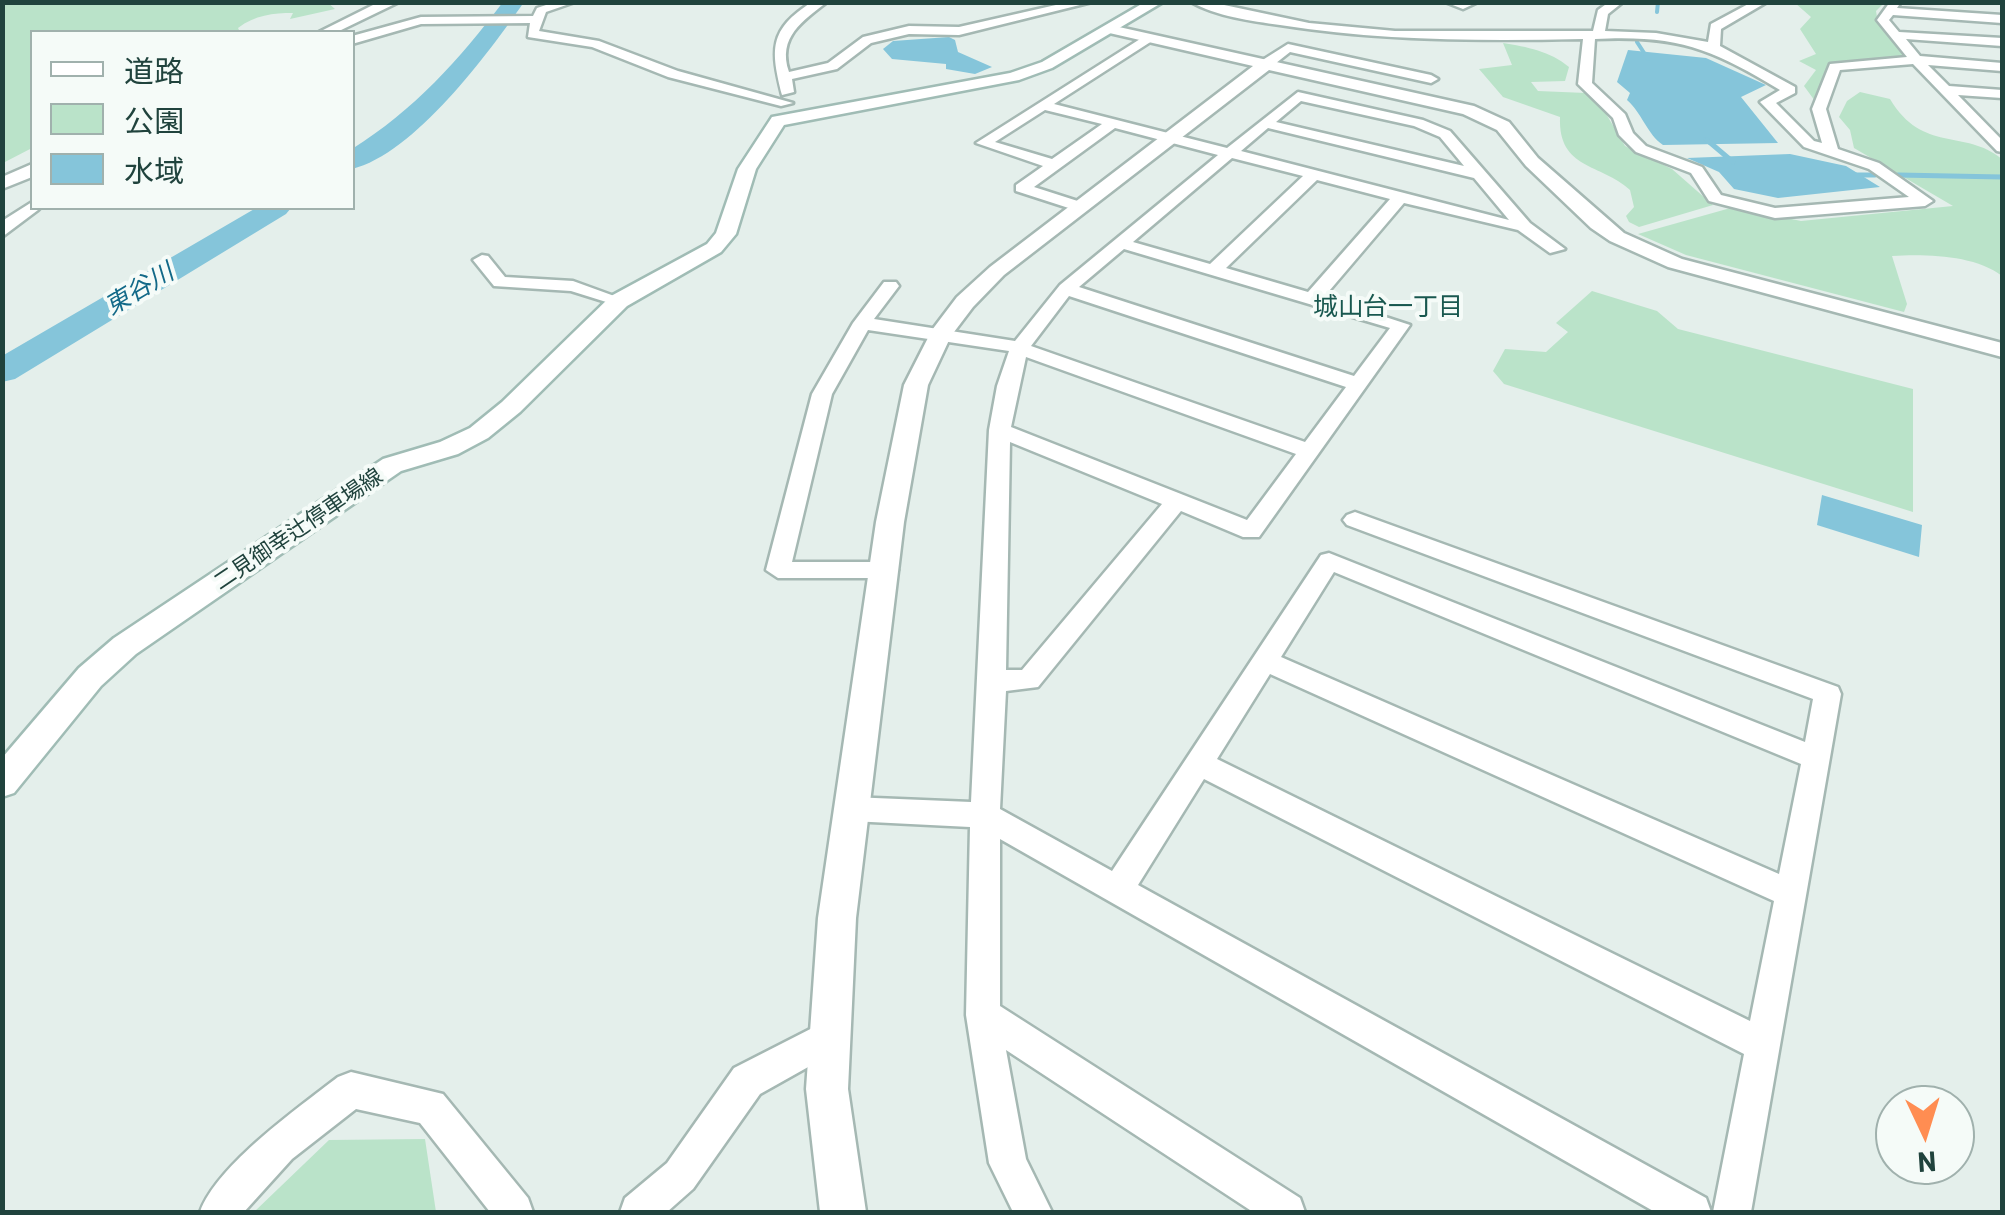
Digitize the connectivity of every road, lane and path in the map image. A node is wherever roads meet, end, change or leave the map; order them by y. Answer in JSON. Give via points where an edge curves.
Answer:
{"nodes":[{"id":1,"x":392,"y":2,"type":"edge"},
{"id":2,"x":570,"y":2,"type":"edge"},
{"id":3,"x":822,"y":2,"type":"edge"},
{"id":4,"x":1086,"y":2,"type":"edge"},
{"id":5,"x":1156,"y":2,"type":"edge"},
{"id":6,"x":1196,"y":2,"type":"edge"},
{"id":7,"x":1450,"y":2,"type":"edge"},
{"id":8,"x":1473,"y":2,"type":"edge"},
{"id":9,"x":1586,"y":2,"type":"edge"},
{"id":10,"x":1618,"y":2,"type":"edge"},
{"id":11,"x":1762,"y":2,"type":"edge"},
{"id":12,"x":1891,"y":7,"type":"edge"},
{"id":13,"x":1602,"y":12,"type":"junction"},
{"id":14,"x":528,"y":19,"type":"junction"},
{"id":15,"x":2002,"y":19,"type":"edge"},
{"id":16,"x":1110,"y":29,"type":"junction"},
{"id":17,"x":330,"y":30,"type":"edge"},
{"id":18,"x":1895,"y":35,"type":"junction"},
{"id":19,"x":1594,"y":36,"type":"junction"},
{"id":20,"x":1148,"y":38,"type":"junction"},
{"id":21,"x":355,"y":40,"type":"edge"},
{"id":22,"x":2002,"y":42,"type":"edge"},
{"id":23,"x":1714,"y":48,"type":"junction"},
{"id":24,"x":1916,"y":60,"type":"junction"},
{"id":25,"x":1266,"y":64,"type":"junction"},
{"id":26,"x":1446,"y":66,"type":"dead end"},
{"id":27,"x":2002,"y":67,"type":"edge"},
{"id":28,"x":786,"y":78,"type":"junction"},
{"id":29,"x":1431,"y":80,"type":"junction"},
{"id":30,"x":1948,"y":90,"type":"junction"},
{"id":31,"x":2002,"y":94,"type":"edge"},
{"id":32,"x":1412,"y":97,"type":"junction"},
{"id":33,"x":1042,"y":105,"type":"junction"},
{"id":34,"x":782,"y":112,"type":"junction"},
{"id":35,"x":1977,"y":122,"type":"junction"},
{"id":36,"x":1264,"y":123,"type":"junction"},
{"id":37,"x":1113,"y":124,"type":"junction"},
{"id":38,"x":2002,"y":124,"type":"edge"},
{"id":39,"x":1173,"y":139,"type":"junction"},
{"id":40,"x":2002,"y":148,"type":"edge"},
{"id":41,"x":1831,"y":150,"type":"junction"},
{"id":42,"x":1228,"y":153,"type":"junction"},
{"id":43,"x":1055,"y":164,"type":"junction"},
{"id":44,"x":30,"y":171,"type":"edge"},
{"id":45,"x":1477,"y":174,"type":"junction"},
{"id":46,"x":1314,"y":175,"type":"junction"},
{"id":47,"x":2,"y":184,"type":"edge"},
{"id":48,"x":1400,"y":197,"type":"junction"},
{"id":49,"x":1081,"y":207,"type":"junction"},
{"id":50,"x":30,"y":210,"type":"edge"},
{"id":51,"x":1514,"y":226,"type":"dead end"},
{"id":52,"x":2,"y":232,"type":"edge"},
{"id":53,"x":1120,"y":243,"type":"junction"},
{"id":54,"x":1556,"y":249,"type":"dead end"},
{"id":55,"x":482,"y":260,"type":"dead end"},
{"id":56,"x":1214,"y":270,"type":"junction"},
{"id":57,"x":890,"y":286,"type":"dead end"},
{"id":58,"x":1066,"y":289,"type":"junction"},
{"id":59,"x":1312,"y":299,"type":"junction"},
{"id":60,"x":619,"y":301,"type":"junction"},
{"id":61,"x":862,"y":323,"type":"junction"},
{"id":62,"x":940,"y":335,"type":"junction"},
{"id":63,"x":1018,"y":347,"type":"junction"},
{"id":64,"x":2002,"y":350,"type":"edge"},
{"id":65,"x":1358,"y":384,"type":"junction"},
{"id":66,"x":1000,"y":430,"type":"junction"},
{"id":67,"x":1309,"y":451,"type":"junction"},
{"id":68,"x":1177,"y":501,"type":"junction"},
{"id":69,"x":1355,"y":520,"type":"dead end"},
{"id":70,"x":886,"y":570,"type":"junction"},
{"id":71,"x":1265,"y":661,"type":"junction"},
{"id":72,"x":994,"y":681,"type":"junction"},
{"id":73,"x":1816,"y":758,"type":"junction"},
{"id":74,"x":1199,"y":763,"type":"junction"},
{"id":75,"x":2,"y":782,"type":"edge"},
{"id":76,"x":851,"y":808,"type":"junction"},
{"id":77,"x":985,"y":815,"type":"junction"},
{"id":78,"x":1118,"y":889,"type":"junction"},
{"id":79,"x":1791,"y":894,"type":"junction"},
{"id":80,"x":983,"y":1015,"type":"junction"},
{"id":81,"x":830,"y":1036,"type":"junction"},
{"id":82,"x":1763,"y":1045,"type":"junction"},
{"id":83,"x":219,"y":1212,"type":"edge"},
{"id":84,"x":514,"y":1212,"type":"edge"},
{"id":85,"x":639,"y":1212,"type":"edge"},
{"id":86,"x":843,"y":1212,"type":"edge"},
{"id":87,"x":1033,"y":1212,"type":"edge"},
{"id":88,"x":1286,"y":1212,"type":"edge"},
{"id":89,"x":1692,"y":1212,"type":"edge"},
{"id":90,"x":1732,"y":1212,"type":"edge"}],
"edges":[{"from":1,"to":17,"type":"street"},
{"from":2,"to":14,"type":"street"},
{"from":3,"to":28,"type":"street","via":[[785,33],[780,61]]},
{"from":4,"to":28,"type":"street","via":[[969,29],[909,30],[867,40],[832,66]]},
{"from":5,"to":16,"type":"street"},
{"from":6,"to":19,"type":"street","via":[[1376,32]]},
{"from":7,"to":8,"type":"street"},
{"from":9,"to":13,"type":"street"},
{"from":10,"to":13,"type":"street"},
{"from":11,"to":23,"type":"street","via":[[1715,27]]},
{"from":12,"to":15,"type":"street"},
{"from":12,"to":18,"type":"street","via":[[1883,20]]},
{"from":13,"to":19,"type":"street"},
{"from":14,"to":21,"type":"street","via":[[401,24]]},
{"from":14,"to":34,"type":"street","via":[[538,37],[595,44]]},
{"from":16,"to":20,"type":"street"},
{"from":16,"to":34,"type":"street","via":[[1014,77]]},
{"from":18,"to":22,"type":"street"},
{"from":18,"to":24,"type":"street"},
{"from":19,"to":23,"type":"street"},
{"from":19,"to":41,"type":"street","via":[[1585,84],[1641,150],[1698,170],[1715,198],[1775,214],[1925,201],[1874,166]]},
{"from":20,"to":25,"type":"street"},
{"from":20,"to":33,"type":"street"},
{"from":23,"to":41,"type":"street","via":[[1790,90],[1768,102],[1809,144]]},
{"from":24,"to":27,"type":"street"},
{"from":24,"to":30,"type":"street"},
{"from":24,"to":41,"type":"street","via":[[1835,67],[1819,109]]},
{"from":25,"to":29,"type":"street","via":[[1288,48]]},
{"from":25,"to":32,"type":"street"},
{"from":25,"to":39,"type":"street"},
{"from":26,"to":29,"type":"street"},
{"from":28,"to":34,"type":"street"},
{"from":29,"to":32,"type":"street"},
{"from":30,"to":31,"type":"street"},
{"from":30,"to":35,"type":"street"},
{"from":32,"to":64,"type":"street","via":[[1503,126],[1598,224],[1675,263]]},
{"from":33,"to":37,"type":"street"},
{"from":33,"to":43,"type":"street","via":[[984,143]]},
{"from":34,"to":60,"type":"street","name":"二見御幸辻停車場線","via":[[746,169],[726,234],[714,248]]},
{"from":35,"to":38,"type":"street"},
{"from":35,"to":40,"type":"street"},
{"from":36,"to":42,"type":"street"},
{"from":36,"to":45,"type":"street"},
{"from":36,"to":45,"type":"street","via":[[1298,96],[1418,123],[1445,134]]},
{"from":37,"to":39,"type":"street"},
{"from":37,"to":43,"type":"street"},
{"from":39,"to":42,"type":"street"},
{"from":39,"to":49,"type":"street"},
{"from":42,"to":46,"type":"street"},
{"from":42,"to":53,"type":"street"},
{"from":43,"to":49,"type":"street","via":[[1022,188]]},
{"from":44,"to":47,"type":"street"},
{"from":45,"to":54,"type":"street","via":[[1524,227]]},
{"from":46,"to":48,"type":"street"},
{"from":46,"to":56,"type":"street"},
{"from":48,"to":51,"type":"street"},
{"from":48,"to":59,"type":"street"},
{"from":49,"to":62,"type":"street","via":[[996,271]]},
{"from":50,"to":52,"type":"street"},
{"from":53,"to":56,"type":"street"},
{"from":53,"to":58,"type":"street"},
{"from":55,"to":60,"type":"street","via":[[500,282],[573,286]]},
{"from":56,"to":59,"type":"street"},
{"from":57,"to":61,"type":"street"},
{"from":58,"to":63,"type":"street"},
{"from":58,"to":65,"type":"street"},
{"from":59,"to":65,"type":"street","via":[[1401,324]]},
{"from":60,"to":75,"type":"street","name":"二見御幸辻停車場線","via":[[479,433],[392,466],[125,646],[90,677]]},
{"from":61,"to":62,"type":"street"},
{"from":61,"to":70,"type":"street","via":[[822,394],[778,570]]},
{"from":62,"to":63,"type":"street"},
{"from":62,"to":70,"type":"street","via":[[916,384]]},
{"from":63,"to":66,"type":"street"},
{"from":63,"to":67,"type":"street"},
{"from":65,"to":67,"type":"street"},
{"from":66,"to":68,"type":"street"},
{"from":66,"to":72,"type":"street"},
{"from":67,"to":68,"type":"street","via":[[1251,531]]},
{"from":68,"to":72,"type":"street","via":[[1029,680]]},
{"from":69,"to":73,"type":"street","via":[[1828,694]]},
{"from":70,"to":76,"type":"street"},
{"from":71,"to":73,"type":"street","via":[[1328,562]]},
{"from":71,"to":74,"type":"street"},
{"from":71,"to":79,"type":"street"},
{"from":72,"to":77,"type":"street"},
{"from":73,"to":79,"type":"street"},
{"from":74,"to":78,"type":"street"},
{"from":74,"to":82,"type":"street"},
{"from":76,"to":77,"type":"street"},
{"from":76,"to":81,"type":"street"},
{"from":77,"to":78,"type":"street"},
{"from":77,"to":80,"type":"street"},
{"from":78,"to":89,"type":"street"},
{"from":79,"to":82,"type":"street"},
{"from":80,"to":87,"type":"street","via":[[1008,1164]]},
{"from":80,"to":88,"type":"street"},
{"from":81,"to":85,"type":"street","via":[[747,1081],[680,1176]]},
{"from":81,"to":86,"type":"street","via":[[827,1089]]},
{"from":82,"to":90,"type":"street"},
{"from":83,"to":84,"type":"street","via":[[278,1146],[350,1090],[430,1107]]}]}
